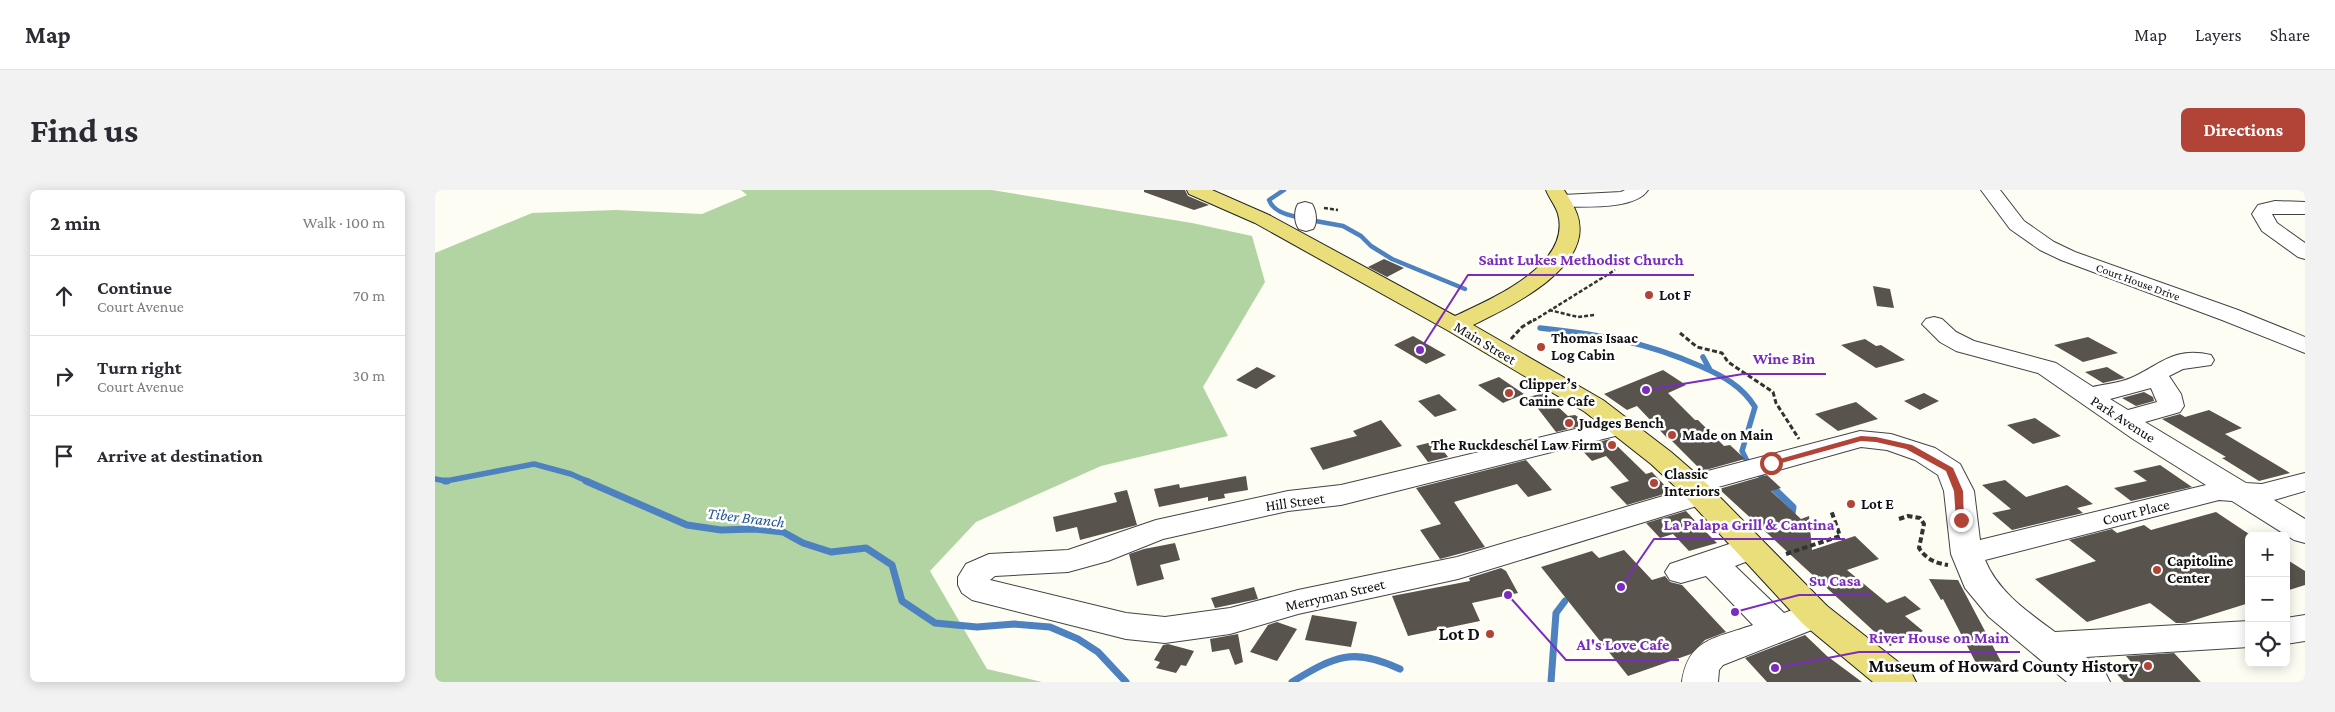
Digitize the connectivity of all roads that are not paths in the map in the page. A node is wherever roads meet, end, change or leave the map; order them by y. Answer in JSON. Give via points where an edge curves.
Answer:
{"nodes":[{"id":1,"x":1196,"y":190,"type":"edge"},
{"id":2,"x":1639,"y":190,"type":"edge"},
{"id":3,"x":1989,"y":190,"type":"edge"},
{"id":4,"x":1559,"y":196,"type":"edge"},
{"id":5,"x":2305,"y":208,"type":"edge"},
{"id":6,"x":2305,"y":254,"type":"edge"},
{"id":7,"x":1455,"y":324,"type":"junction"},
{"id":8,"x":1934,"y":324,"type":"dead end"},
{"id":9,"x":2305,"y":346,"type":"edge"},
{"id":10,"x":2202,"y":360,"type":"dead end"},
{"id":11,"x":2155,"y":374,"type":"junction"},
{"id":12,"x":2089,"y":396,"type":"junction"},
{"id":13,"x":2123,"y":420,"type":"junction"},
{"id":14,"x":1621,"y":426,"type":"junction"},
{"id":15,"x":2305,"y":482,"type":"edge"},
{"id":16,"x":1695,"y":490,"type":"junction"},
{"id":17,"x":2241,"y":493,"type":"junction"},
{"id":18,"x":2305,"y":533,"type":"edge"},
{"id":19,"x":1750,"y":548,"type":"junction"},
{"id":20,"x":1961,"y":560,"type":"junction"},
{"id":21,"x":1712,"y":562,"type":"junction"},
{"id":22,"x":1681,"y":572,"type":"dead end"},
{"id":23,"x":974,"y":577,"type":"joint"},
{"id":24,"x":1815,"y":615,"type":"junction"},
{"id":25,"x":2305,"y":628,"type":"edge"},
{"id":26,"x":1778,"y":629,"type":"junction"},
{"id":27,"x":2290,"y":630,"type":"edge"},
{"id":28,"x":2245,"y":634,"type":"edge"},
{"id":29,"x":2050,"y":646,"type":"junction"},
{"id":30,"x":1700,"y":682,"type":"edge"},
{"id":31,"x":1896,"y":682,"type":"edge"},
{"id":32,"x":2092,"y":682,"type":"edge"}],
"edges":[{"from":1,"to":7,"type":"main road","name":"Main Street","via":[[1261,218]]},
{"from":2,"to":4,"type":"street","via":[[1625,198]]},
{"from":3,"to":9,"type":"street","name":"Court House Drive","via":[[2017,225],[2068,256]]},
{"from":4,"to":7,"type":"main road","via":[[1569,219],[1570,234],[1568,246],[1555,263],[1519,292]]},
{"from":5,"to":6,"type":"street","via":[[2275,206],[2265,209],[2263,214],[2269,227]]},
{"from":7,"to":14,"type":"main road","name":"Main Street","via":[[1594,406]]},
{"from":8,"to":12,"type":"street","name":"Park Avenue","via":[[1965,346],[2047,368]]},
{"from":10,"to":11,"type":"street","via":[[2179,362]]},
{"from":11,"to":12,"type":"street","via":[[2139,384]]},
{"from":11,"to":13,"type":"street","via":[[2168,394],[2171,406]]},
{"from":12,"to":13,"type":"street","name":"Park Avenue"},
{"from":13,"to":17,"type":"street","name":"Park Avenue"},
{"from":14,"to":16,"type":"main road","name":"Main Street"},
{"from":14,"to":23,"type":"street","name":"Hill Street","via":[[1341,496],[1279,503],[1156,530],[1097,554],[1068,561],[989,565]]},
{"from":15,"to":17,"type":"street","name":"Court Place","via":[[2262,494]]},
{"from":16,"to":19,"type":"main road","name":"Main Street"},
{"from":16,"to":20,"type":"street","via":[[1846,441],[1876,439],[1909,447],[1950,470],[1959,491]]},
{"from":16,"to":23,"type":"street","name":"Merryman Street","via":[[1458,568],[1298,602],[1230,621],[1165,630],[1126,626],[984,592],[974,585]]},
{"from":17,"to":18,"type":"street","name":"Park Avenue"},
{"from":17,"to":20,"type":"street","name":"Court Place","via":[[2219,492]]},
{"from":19,"to":21,"type":"street"},
{"from":19,"to":24,"type":"main road","name":"Main Street"},
{"from":20,"to":29,"type":"street","via":[[1990,597]]},
{"from":21,"to":22,"type":"street"},
{"from":21,"to":26,"type":"street"},
{"from":24,"to":26,"type":"street"},
{"from":24,"to":31,"type":"main road","name":"Main Street"},
{"from":25,"to":27,"type":"street"},
{"from":26,"to":30,"type":"street","via":[[1711,655],[1702,666]]},
{"from":28,"to":29,"type":"street"},
{"from":29,"to":32,"type":"street"}]}
